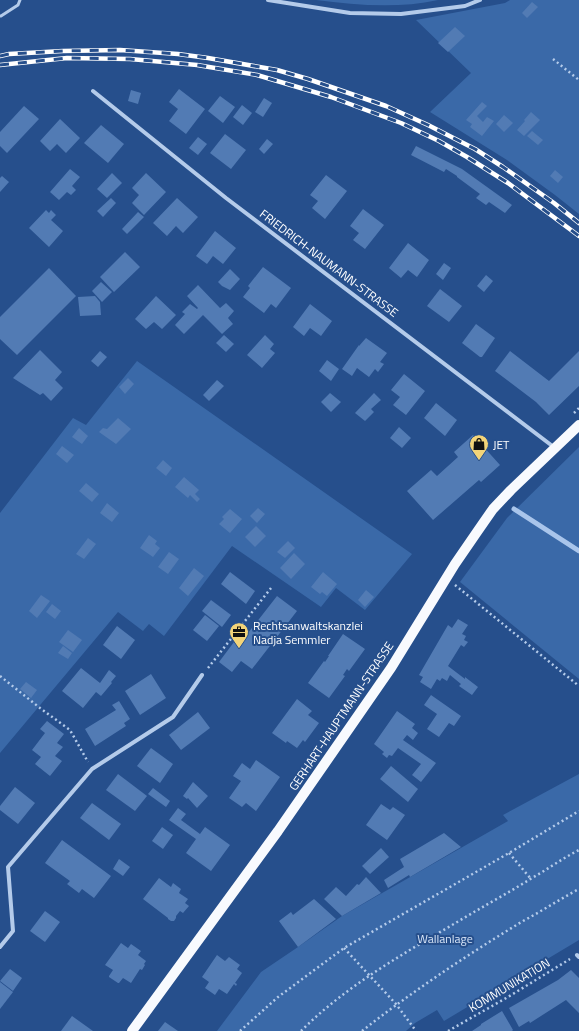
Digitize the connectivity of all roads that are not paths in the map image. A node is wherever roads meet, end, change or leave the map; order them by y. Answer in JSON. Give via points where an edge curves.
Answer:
{"nodes":[{"id":1,"x":20,"y":0,"type":"edge"},
{"id":2,"x":268,"y":0,"type":"edge"},
{"id":3,"x":480,"y":0,"type":"edge"},
{"id":4,"x":0,"y":16,"type":"edge"},
{"id":5,"x":93,"y":91,"type":"dead end"},
{"id":6,"x":579,"y":424,"type":"edge"},
{"id":7,"x":556,"y":448,"type":"junction"},
{"id":8,"x":202,"y":675,"type":"road end"},
{"id":9,"x":0,"y":947,"type":"edge"},
{"id":10,"x":132,"y":1031,"type":"edge"}],
"edges":[{"from":1,"to":4,"type":"lane"},
{"from":2,"to":3,"type":"street","via":[[350,13],[400,14],[465,6]]},
{"from":5,"to":7,"type":"street","name":"FRIEDRICH-NAUMANN-STRASSE","via":[[226,198]]},
{"from":6,"to":7,"type":"main road","name":"GERHART-HAUPTMANN-STRASSE"},
{"from":7,"to":10,"type":"main road","name":"GERHART-HAUPTMANN-STRASSE","via":[[493,509],[455,564],[391,668],[278,831]]},
{"from":8,"to":9,"type":"street","via":[[173,717],[92,769],[8,867],[13,931]]}]}
